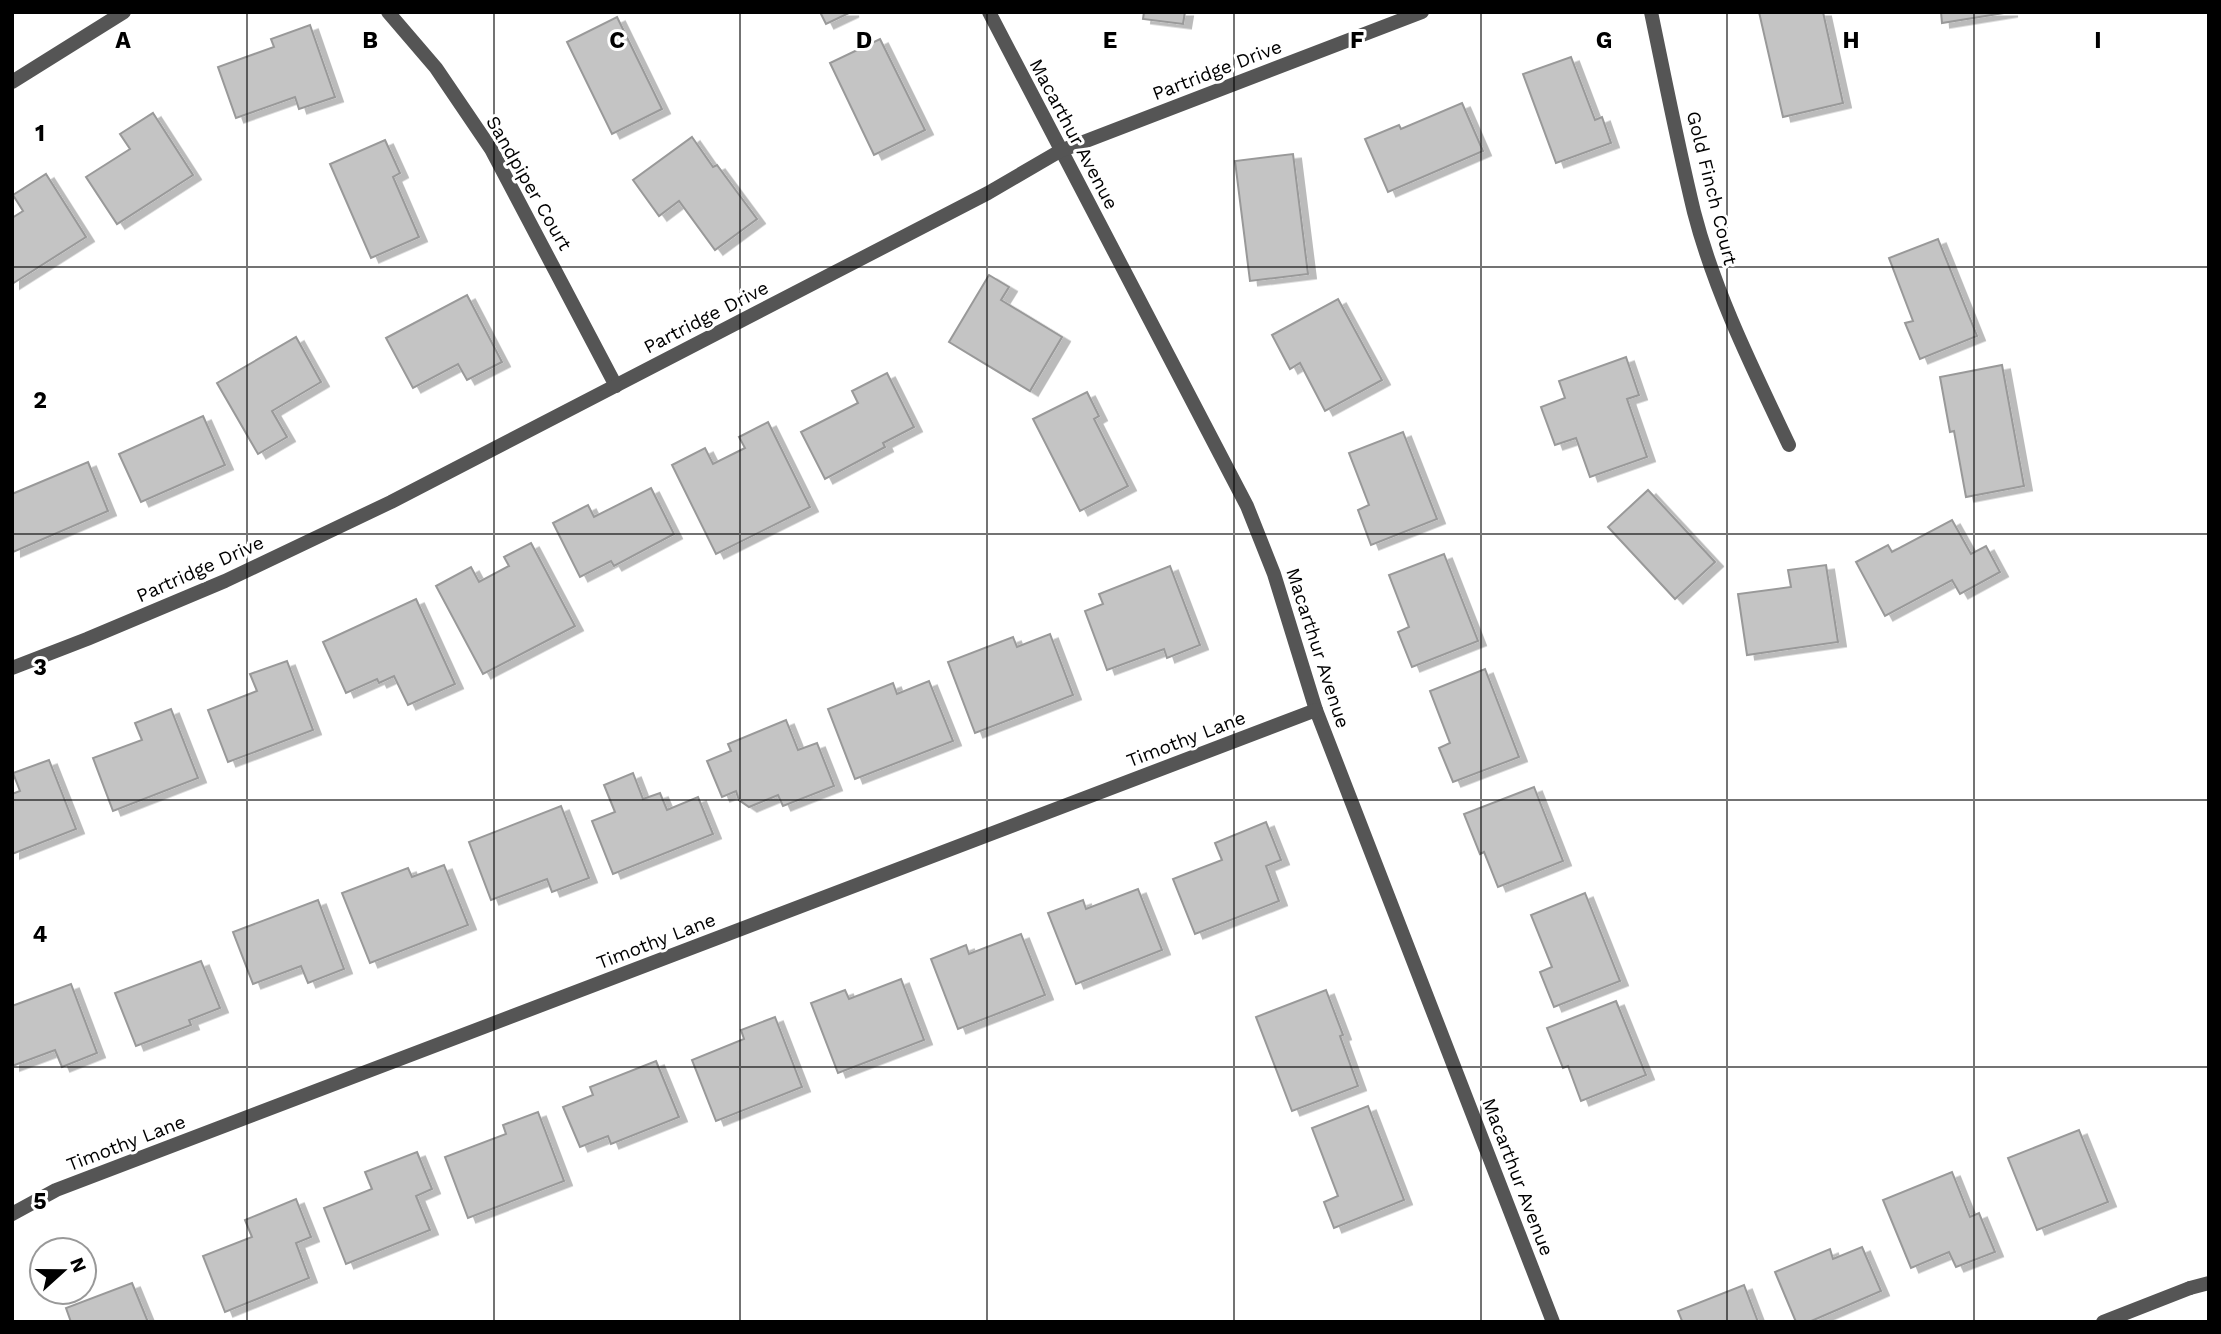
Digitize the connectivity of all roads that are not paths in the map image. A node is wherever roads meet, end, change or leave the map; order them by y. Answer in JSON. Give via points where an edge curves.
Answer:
{"nodes":[{"id":1,"x":124,"y":12,"type":"edge"},
{"id":2,"x":388,"y":12,"type":"edge"},
{"id":3,"x":989,"y":12,"type":"edge"},
{"id":4,"x":1422,"y":12,"type":"edge"},
{"id":5,"x":1651,"y":12,"type":"edge"},
{"id":6,"x":12,"y":82,"type":"edge"},
{"id":7,"x":1060,"y":151,"type":"junction"},
{"id":8,"x":616,"y":386,"type":"junction"},
{"id":9,"x":1789,"y":445,"type":"dead end"},
{"id":10,"x":12,"y":668,"type":"edge"},
{"id":11,"x":1316,"y":710,"type":"junction"},
{"id":12,"x":12,"y":1214,"type":"edge"},
{"id":13,"x":2209,"y":1283,"type":"edge"},
{"id":14,"x":1553,"y":1322,"type":"edge"},
{"id":15,"x":2103,"y":1322,"type":"edge"}],
"edges":[{"from":1,"to":6,"type":"street"},
{"from":2,"to":8,"type":"street","name":"Sandpiper Court","via":[[436,68],[491,149]]},
{"from":3,"to":7,"type":"street","name":"Macarthur Avenue"},
{"from":4,"to":7,"type":"street","name":"Partridge Drive"},
{"from":5,"to":9,"type":"street","name":"Gold Finch Court","via":[[1698,224],[1716,281]]},
{"from":7,"to":8,"type":"street","name":"Partridge Drive"},
{"from":7,"to":11,"type":"street","name":"Macarthur Avenue","via":[[1247,506],[1274,574]]},
{"from":8,"to":10,"type":"street","name":"Partridge Drive","via":[[225,581]]},
{"from":11,"to":12,"type":"street","name":"Timothy Lane","via":[[56,1190]]},
{"from":11,"to":14,"type":"street","name":"Macarthur Avenue"},
{"from":13,"to":15,"type":"street"}]}
